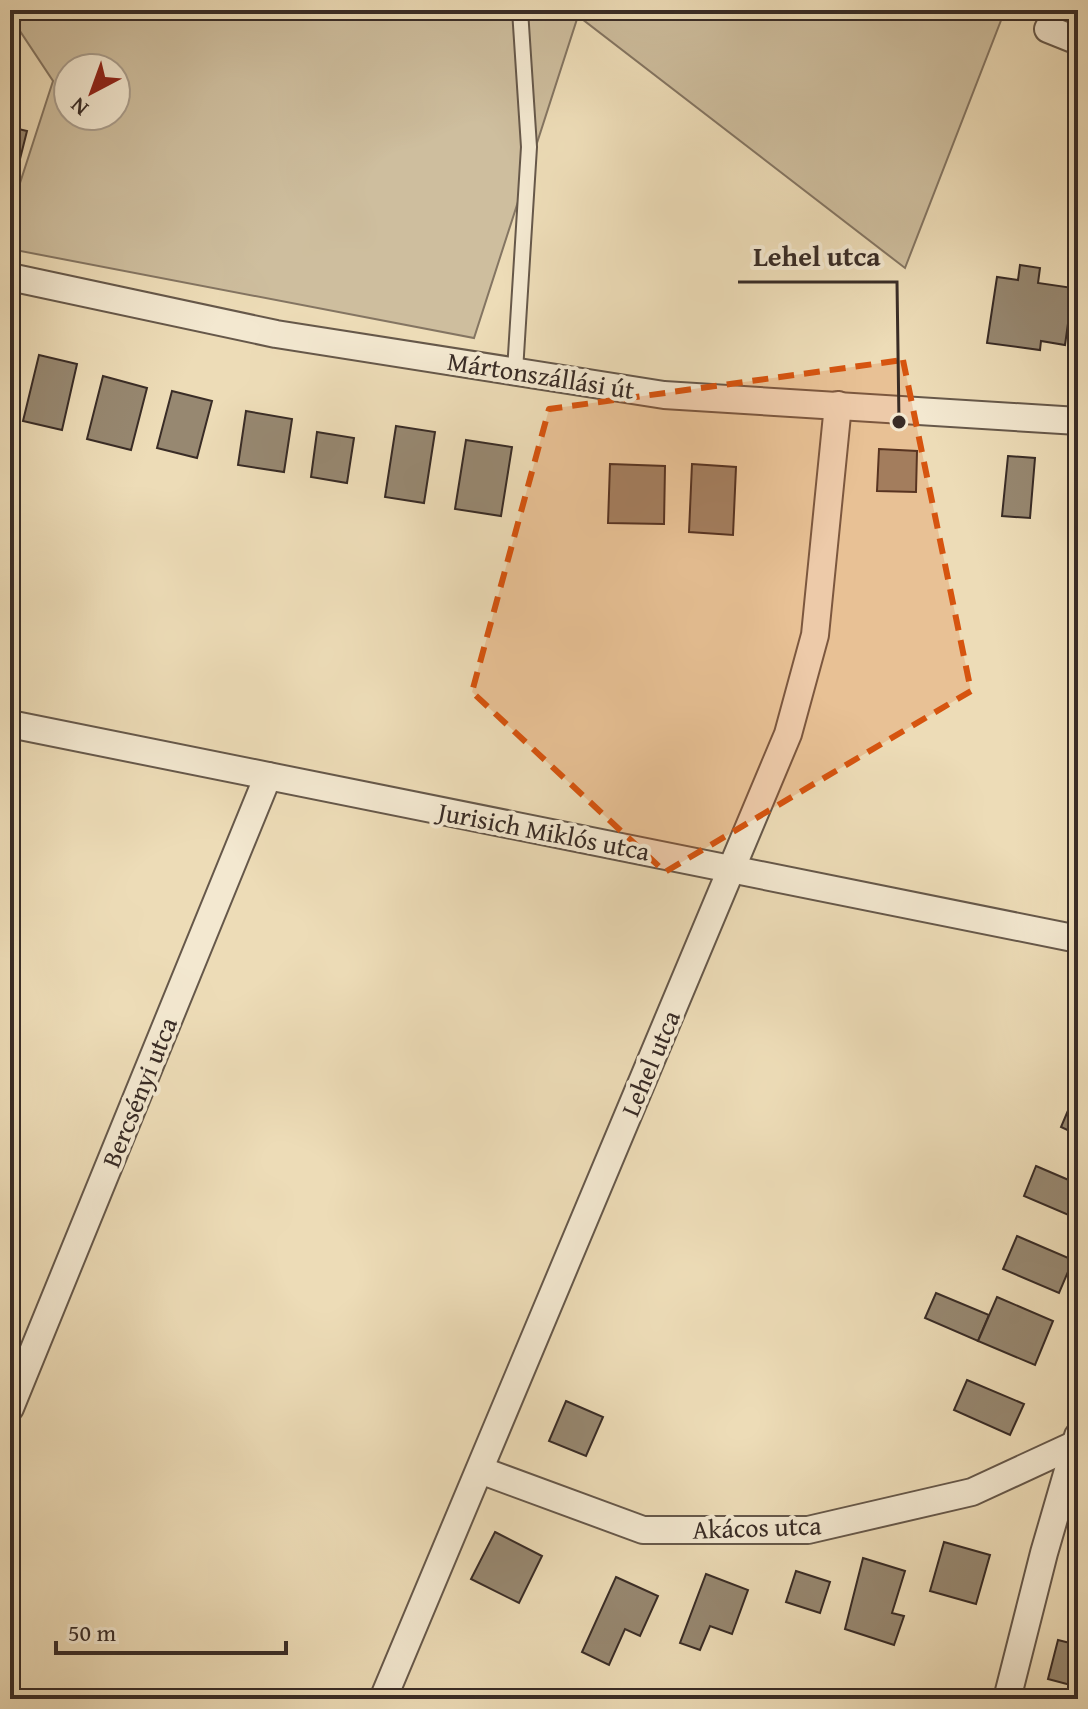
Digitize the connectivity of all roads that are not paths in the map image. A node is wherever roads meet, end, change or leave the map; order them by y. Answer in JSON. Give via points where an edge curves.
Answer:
{"nodes":[{"id":1,"x":520,"y":10,"type":"edge"},
{"id":2,"x":1048,"y":29,"type":"dead end"},
{"id":3,"x":1078,"y":41,"type":"edge"},
{"id":4,"x":13,"y":285,"type":"edge"},
{"id":5,"x":515,"y":371,"type":"junction"},
{"id":6,"x":838,"y":405,"type":"junction"},
{"id":7,"x":1078,"y":421,"type":"edge"},
{"id":8,"x":10,"y":724,"type":"edge"},
{"id":9,"x":268,"y":776,"type":"junction"},
{"id":10,"x":731,"y":868,"type":"junction"},
{"id":11,"x":1078,"y":939,"type":"edge"},
{"id":12,"x":10,"y":1408,"type":"edge"},
{"id":13,"x":1077,"y":1441,"type":"edge"},
{"id":14,"x":480,"y":1470,"type":"junction"},
{"id":15,"x":383,"y":1699,"type":"edge"},
{"id":16,"x":1007,"y":1699,"type":"edge"}],
"edges":[{"from":1,"to":5,"type":"lane","via":[[529,147]]},
{"from":2,"to":3,"type":"street"},
{"from":4,"to":5,"type":"street","name":"Mártonszállási út"},
{"from":5,"to":6,"type":"street","name":"Mártonszállási út","via":[[664,395]]},
{"from":6,"to":7,"type":"street","name":"Mártonszállási út"},
{"from":6,"to":10,"type":"street","name":"Lehel utca","via":[[815,635],[788,734]]},
{"from":8,"to":9,"type":"street","name":"Jurisich Miklós utca"},
{"from":9,"to":10,"type":"street","name":"Jurisich Miklós utca"},
{"from":9,"to":12,"type":"street","name":"Bercsényi utca"},
{"from":10,"to":11,"type":"street","name":"Jurisich Miklós utca"},
{"from":10,"to":14,"type":"street","name":"Lehel utca"},
{"from":13,"to":14,"type":"street","name":"Akácos utca","via":[[972,1492],[808,1530],[643,1530]]},
{"from":13,"to":16,"type":"street"},
{"from":14,"to":15,"type":"street","name":"Lehel utca"}]}
